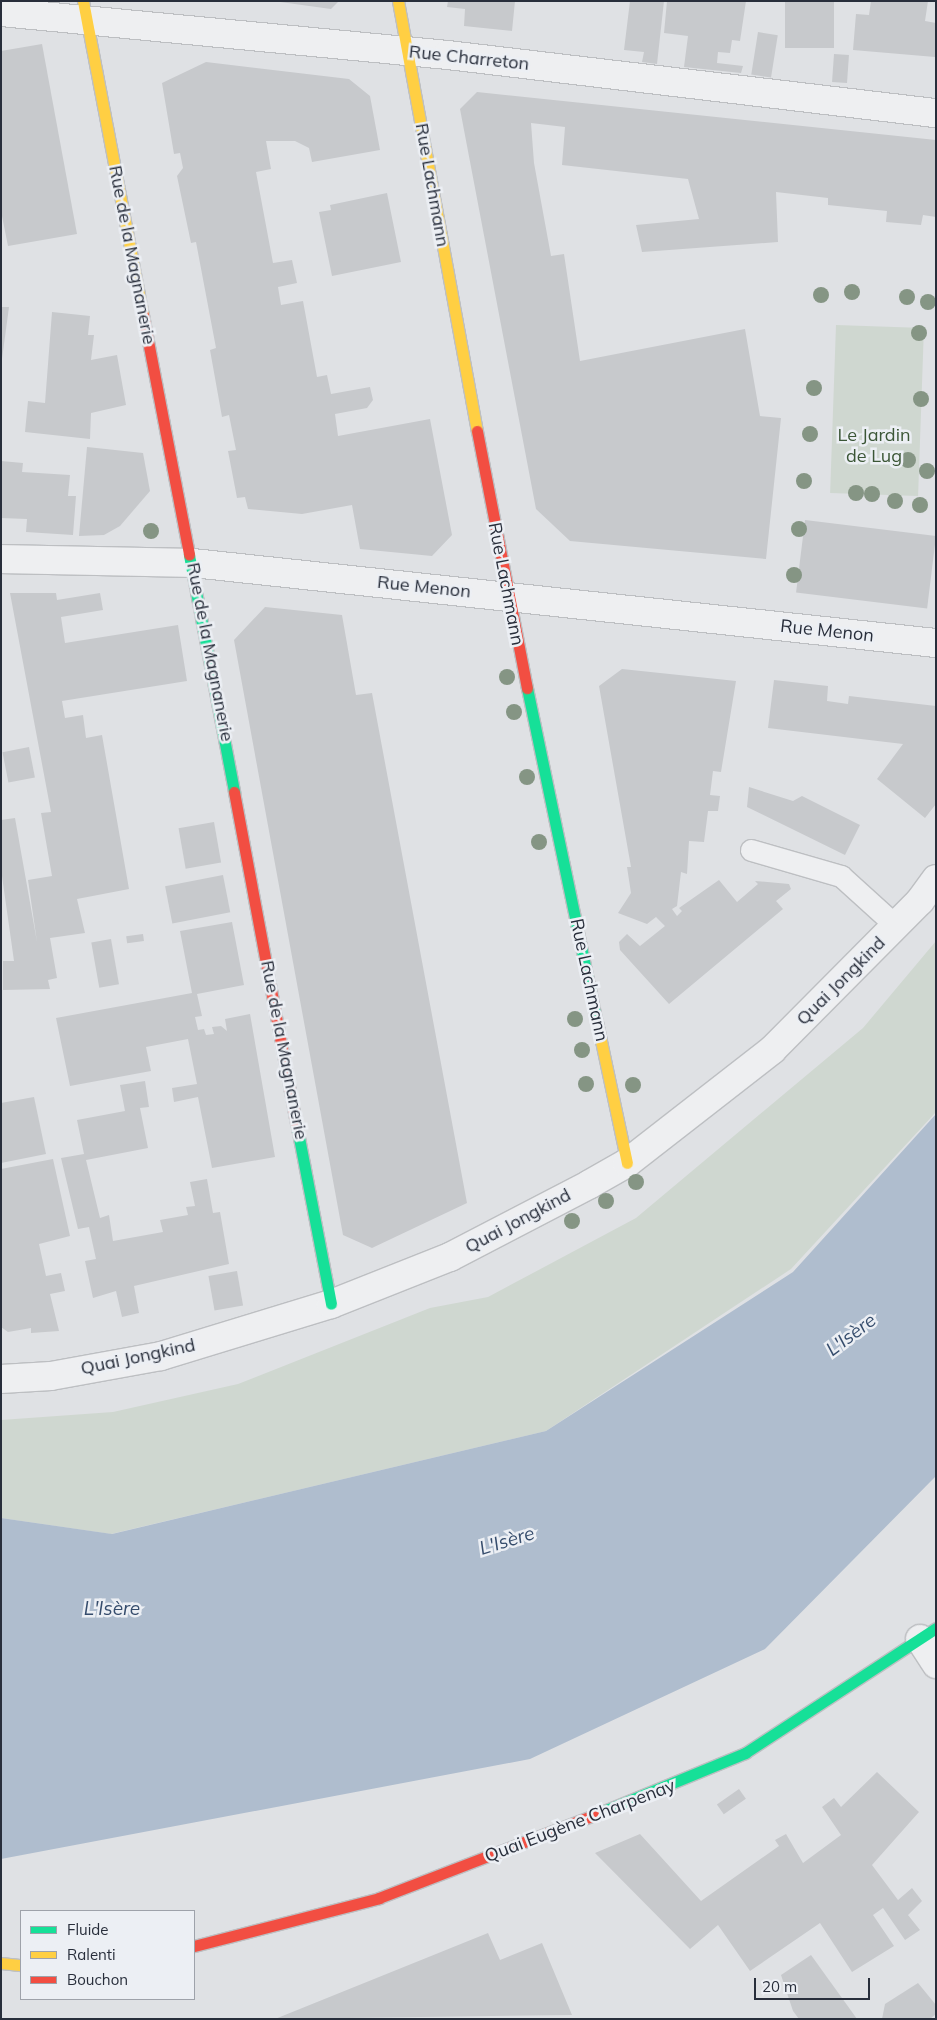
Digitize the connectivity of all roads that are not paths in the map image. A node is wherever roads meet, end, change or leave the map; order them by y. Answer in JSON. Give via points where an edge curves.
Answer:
{"nodes":[{"id":1,"x":398,"y":1,"type":"edge"},
{"id":2,"x":84,"y":10,"type":"edge"},
{"id":3,"x":1,"y":12,"type":"edge"},
{"id":4,"x":407,"y":51,"type":"junction"},
{"id":5,"x":936,"y":113,"type":"edge"},
{"id":6,"x":1,"y":559,"type":"edge"},
{"id":7,"x":193,"y":563,"type":"junction"},
{"id":8,"x":508,"y":596,"type":"junction"},
{"id":9,"x":936,"y":643,"type":"edge"},
{"id":10,"x":751,"y":850,"type":"dead end"},
{"id":11,"x":936,"y":879,"type":"edge"},
{"id":12,"x":895,"y":925,"type":"junction"},
{"id":13,"x":627,"y":1164,"type":"junction"},
{"id":14,"x":331,"y":1304,"type":"junction"},
{"id":15,"x":1,"y":1379,"type":"edge"},
{"id":16,"x":928,"y":1634,"type":"edge"},
{"id":17,"x":936,"y":1664,"type":"edge"},
{"id":18,"x":195,"y":1946,"type":"edge"},
{"id":19,"x":1,"y":1963,"type":"edge"},
{"id":20,"x":20,"y":1964,"type":"edge"}],
"edges":[{"from":1,"to":4,"type":"street","name":"Rue Lachmann"},
{"from":2,"to":3,"type":"street","name":"Rue Charreton"},
{"from":2,"to":4,"type":"street","name":"Rue Charreton"},
{"from":2,"to":7,"type":"street","name":"Rue de la Magnanerie"},
{"from":4,"to":5,"type":"street","name":"Rue Charreton"},
{"from":4,"to":8,"type":"street","name":"Rue Lachmann"},
{"from":6,"to":7,"type":"street","name":"Rue Menon"},
{"from":7,"to":8,"type":"street","name":"Rue Menon"},
{"from":7,"to":14,"type":"street","name":"Rue de la Magnanerie"},
{"from":8,"to":9,"type":"street","name":"Rue Menon"},
{"from":8,"to":13,"type":"street","name":"Rue Lachmann"},
{"from":10,"to":12,"type":"lane","via":[[841,876]]},
{"from":11,"to":12,"type":"street","name":"Quai Jongkind"},
{"from":12,"to":13,"type":"street","name":"Quai Jongkind","via":[[772,1050]]},
{"from":13,"to":14,"type":"street","name":"Quai Jongkind","via":[[450,1257]]},
{"from":14,"to":15,"type":"street","name":"Quai Jongkind","via":[[161,1356],[51,1376]]},
{"from":16,"to":17,"type":"street"},
{"from":16,"to":18,"type":"street","name":"Quai Eugène Charpenay","via":[[745,1753],[667,1787],[379,1898]]},
{"from":19,"to":20,"type":"street"}]}
